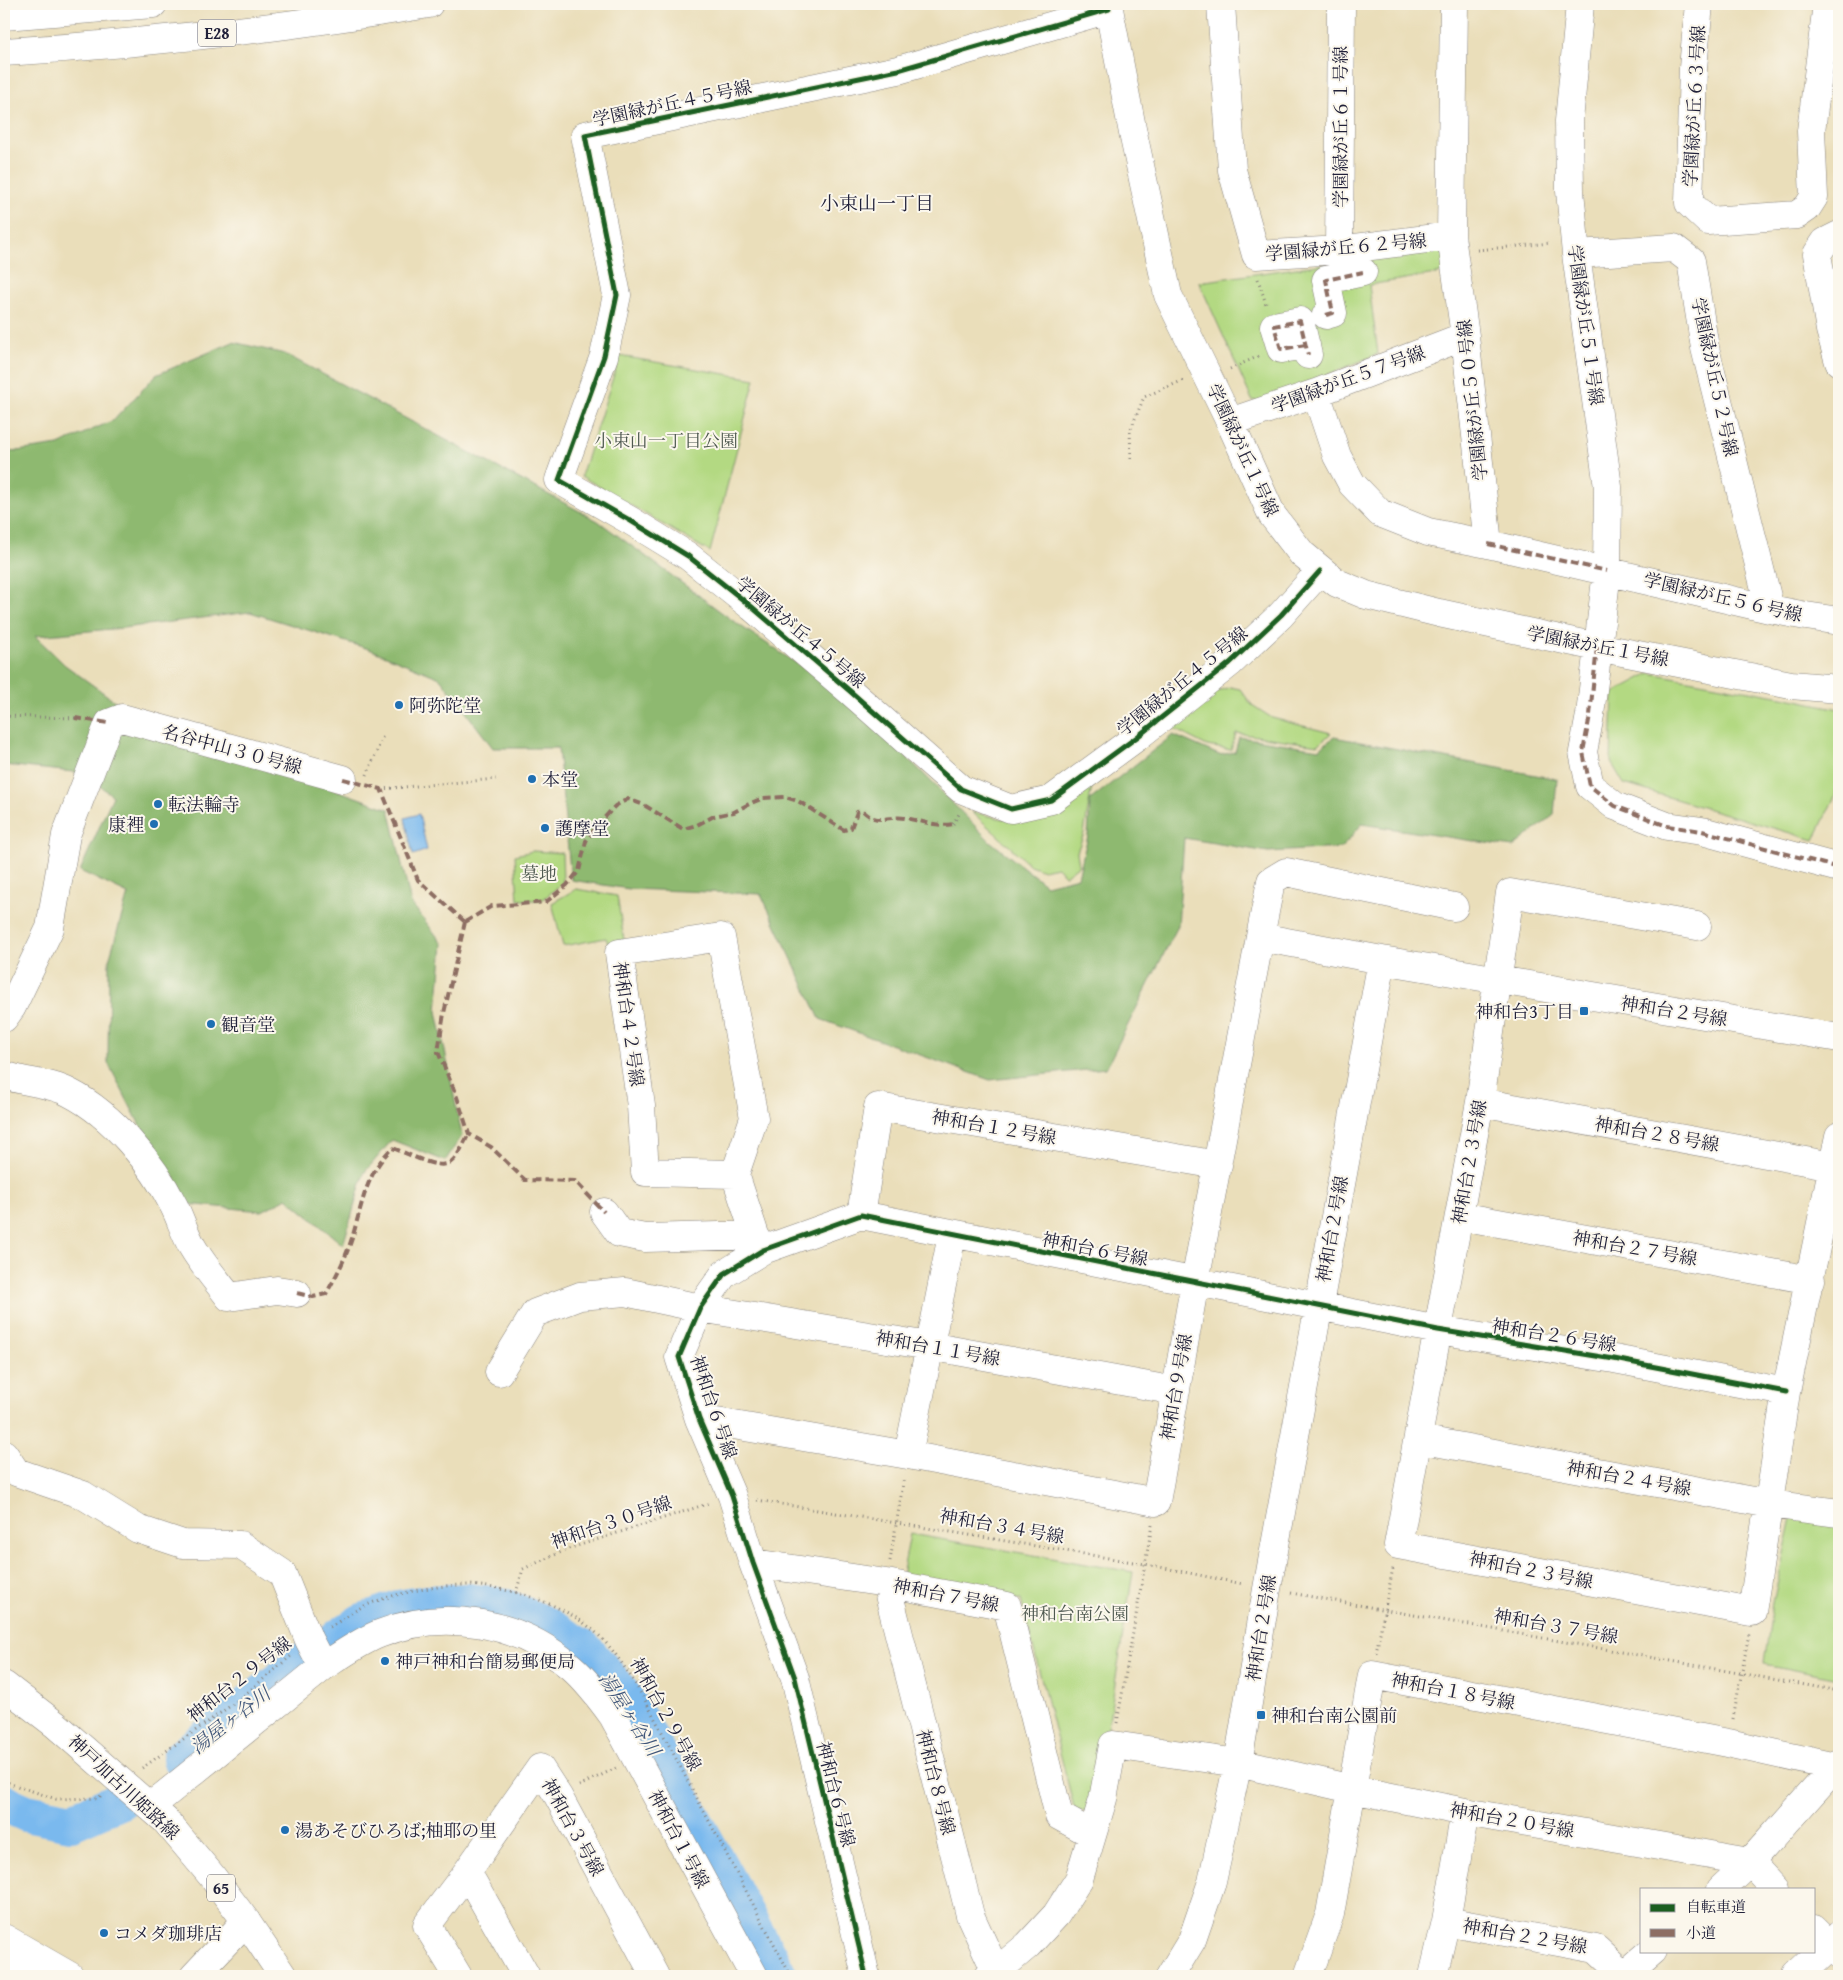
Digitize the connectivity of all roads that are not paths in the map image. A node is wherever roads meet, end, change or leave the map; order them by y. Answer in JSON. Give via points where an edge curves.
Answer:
{"nodes":[{"id":1,"x":153,"y":4,"type":"edge"},
{"id":2,"x":429,"y":4,"type":"edge"},
{"id":3,"x":1221,"y":4,"type":"edge"},
{"id":4,"x":1341,"y":4,"type":"edge"},
{"id":5,"x":1454,"y":4,"type":"edge"},
{"id":6,"x":1580,"y":4,"type":"edge"},
{"id":7,"x":1699,"y":4,"type":"edge"},
{"id":8,"x":1827,"y":4,"type":"edge"},
{"id":9,"x":1109,"y":6,"type":"edge"},
{"id":10,"x":4,"y":16,"type":"edge"},
{"id":11,"x":4,"y":52,"type":"edge"},
{"id":12,"x":1839,"y":236,"type":"edge"},
{"id":13,"x":1575,"y":244,"type":"junction"},
{"id":14,"x":1453,"y":248,"type":"junction"},
{"id":15,"x":1339,"y":250,"type":"junction"},
{"id":16,"x":1363,"y":272,"type":"dead end"},
{"id":17,"x":1294,"y":333,"type":"road end"},
{"id":18,"x":1465,"y":336,"type":"junction"},
{"id":19,"x":1839,"y":362,"type":"edge"},
{"id":20,"x":1316,"y":393,"type":"junction"},
{"id":21,"x":1230,"y":422,"type":"junction"},
{"id":22,"x":1488,"y":544,"type":"junction"},
{"id":23,"x":1320,"y":571,"type":"junction"},
{"id":24,"x":1607,"y":571,"type":"junction"},
{"id":25,"x":1770,"y":609,"type":"junction"},
{"id":26,"x":1839,"y":621,"type":"edge"},
{"id":27,"x":1597,"y":647,"type":"junction"},
{"id":28,"x":1839,"y":689,"type":"edge"},
{"id":29,"x":355,"y":777,"type":"road end"},
{"id":30,"x":1839,"y":868,"type":"edge"},
{"id":31,"x":1454,"y":907,"type":"dead end"},
{"id":32,"x":1697,"y":926,"type":"dead end"},
{"id":33,"x":1260,"y":937,"type":"junction"},
{"id":34,"x":1382,"y":960,"type":"junction"},
{"id":35,"x":1496,"y":981,"type":"junction"},
{"id":36,"x":4,"y":1018,"type":"edge"},
{"id":37,"x":1839,"y":1038,"type":"edge"},
{"id":38,"x":4,"y":1076,"type":"edge"},
{"id":39,"x":1480,"y":1102,"type":"junction"},
{"id":40,"x":1839,"y":1136,"type":"edge"},
{"id":41,"x":1218,"y":1165,"type":"junction"},
{"id":42,"x":1833,"y":1166,"type":"junction"},
{"id":43,"x":734,"y":1174,"type":"junction"},
{"id":44,"x":604,"y":1212,"type":"dead end"},
{"id":45,"x":861,"y":1215,"type":"junction"},
{"id":46,"x":1460,"y":1216,"type":"junction"},
{"id":47,"x":952,"y":1235,"type":"junction"},
{"id":48,"x":759,"y":1242,"type":"junction"},
{"id":49,"x":1810,"y":1280,"type":"junction"},
{"id":50,"x":1195,"y":1282,"type":"junction"},
{"id":51,"x":296,"y":1293,"type":"dead end"},
{"id":52,"x":1318,"y":1307,"type":"junction"},
{"id":53,"x":700,"y":1308,"type":"junction"},
{"id":54,"x":1438,"y":1330,"type":"junction"},
{"id":55,"x":929,"y":1346,"type":"junction"},
{"id":56,"x":499,"y":1372,"type":"dead end"},
{"id":57,"x":1176,"y":1391,"type":"junction"},
{"id":58,"x":1786,"y":1392,"type":"junction"},
{"id":59,"x":699,"y":1419,"type":"junction"},
{"id":60,"x":1419,"y":1439,"type":"junction"},
{"id":61,"x":4,"y":1454,"type":"edge"},
{"id":62,"x":908,"y":1455,"type":"junction"},
{"id":63,"x":1770,"y":1504,"type":"junction"},
{"id":64,"x":1839,"y":1513,"type":"edge"},
{"id":65,"x":753,"y":1563,"type":"junction"},
{"id":66,"x":886,"y":1583,"type":"junction"},
{"id":67,"x":324,"y":1667,"type":"junction"},
{"id":68,"x":4,"y":1685,"type":"edge"},
{"id":69,"x":1238,"y":1763,"type":"junction"},
{"id":70,"x":1838,"y":1765,"type":"edge"},
{"id":71,"x":1352,"y":1789,"type":"junction"},
{"id":72,"x":150,"y":1806,"type":"junction"},
{"id":73,"x":1465,"y":1812,"type":"junction"},
{"id":74,"x":1092,"y":1834,"type":"junction"},
{"id":75,"x":1750,"y":1862,"type":"junction"},
{"id":76,"x":467,"y":1872,"type":"junction"},
{"id":77,"x":1722,"y":1888,"type":"edge"},
{"id":78,"x":1774,"y":1888,"type":"edge"},
{"id":79,"x":246,"y":1921,"type":"junction"},
{"id":80,"x":1446,"y":1921,"type":"junction"},
{"id":81,"x":4,"y":1938,"type":"edge"},
{"id":82,"x":1831,"y":1941,"type":"edge"},
{"id":83,"x":1651,"y":1952,"type":"edge"},
{"id":84,"x":4,"y":1964,"type":"edge"},
{"id":85,"x":27,"y":1964,"type":"edge"},
{"id":86,"x":994,"y":1975,"type":"edge"},
{"id":87,"x":70,"y":1976,"type":"edge"},
{"id":88,"x":194,"y":1976,"type":"edge"},
{"id":89,"x":283,"y":1976,"type":"edge"},
{"id":90,"x":458,"y":1976,"type":"edge"},
{"id":91,"x":526,"y":1976,"type":"edge"},
{"id":92,"x":655,"y":1976,"type":"edge"},
{"id":93,"x":754,"y":1976,"type":"edge"},
{"id":94,"x":866,"y":1976,"type":"edge"},
{"id":95,"x":1170,"y":1976,"type":"edge"},
{"id":96,"x":1308,"y":1976,"type":"edge"},
{"id":97,"x":1433,"y":1976,"type":"edge"},
{"id":98,"x":1624,"y":1976,"type":"edge"},
{"id":99,"x":1796,"y":1976,"type":"edge"}],
"edges":[{"from":1,"to":10,"type":"main road"},
{"from":2,"to":11,"type":"main road","number":"E28","via":[[223,33]]},
{"from":3,"to":15,"type":"main road","name":"学園緑が丘６２号線","via":[[1232,170],[1256,255]]},
{"from":4,"to":15,"type":"main road","name":"学園緑が丘６１号線"},
{"from":5,"to":14,"type":"main road","name":"学園緑が丘５０号線"},
{"from":6,"to":13,"type":"main road","name":"学園緑が丘５１号線","via":[[1569,121]]},
{"from":7,"to":8,"type":"main road","name":"学園緑が丘６３号線","via":[[1693,68],[1689,203],[1708,221],[1797,215],[1814,197],[1811,131]]},
{"from":9,"to":21,"type":"main road","name":"学園緑が丘１号線","via":[[1168,295]]},
{"from":9,"to":23,"type":"main road","name":"学園緑が丘４５号線","via":[[898,70],[584,135],[616,295],[604,356],[559,480],[688,556],[961,789],[1012,809],[1051,800],[1136,737],[1230,663],[1281,615]]},
{"from":12,"to":19,"type":"main road","via":[[1825,242],[1817,254]]},
{"from":13,"to":24,"type":"main road","name":"学園緑が丘５１号線","via":[[1608,487]]},
{"from":13,"to":25,"type":"main road","name":"学園緑が丘５２号線","via":[[1674,248],[1691,261],[1705,348]]},
{"from":14,"to":15,"type":"main road","name":"学園緑が丘６２号線"},
{"from":14,"to":18,"type":"main road","name":"学園緑が丘５０号線"},
{"from":16,"to":17,"type":"main road","via":[[1325,278],[1332,313]]},
{"from":18,"to":20,"type":"main road","name":"学園緑が丘５７号線"},
{"from":18,"to":22,"type":"main road","name":"学園緑が丘５０号線"},
{"from":20,"to":21,"type":"main road","name":"学園緑が丘５７号線"},
{"from":20,"to":22,"type":"main road","via":[[1337,456],[1352,484],[1380,513],[1428,532]]},
{"from":21,"to":23,"type":"main road","name":"学園緑が丘１号線","via":[[1272,515],[1302,554]]},
{"from":22,"to":24,"type":"main road","name":"学園緑が丘５６号線"},
{"from":23,"to":27,"type":"main road","name":"学園緑が丘１号線","via":[[1337,583],[1366,595]]},
{"from":24,"to":25,"type":"main road","name":"学園緑が丘５６号線"},
{"from":24,"to":27,"type":"main road","name":"学園緑が丘５１号線"},
{"from":25,"to":26,"type":"main road","name":"学園緑が丘５６号線"},
{"from":27,"to":28,"type":"main road","name":"学園緑が丘１号線","via":[[1791,684]]},
{"from":27,"to":30,"type":"main road","name":"学園緑が丘５１号線","via":[[1583,752],[1590,786],[1615,806],[1667,826],[1702,831]]},
{"from":29,"to":36,"type":"main road","name":"名谷中山３０号線","via":[[122,718],[109,723],[66,835],[50,928]]},
{"from":31,"to":33,"type":"main road","name":"神和台９号線","via":[[1286,872],[1271,881]]},
{"from":32,"to":35,"type":"main road","name":"神和台２３号線","via":[[1510,893]]},
{"from":33,"to":34,"type":"main road"},
{"from":33,"to":41,"type":"main road","name":"神和台９号線"},
{"from":34,"to":35,"type":"main road","name":"神和台２号線"},
{"from":34,"to":52,"type":"main road","name":"神和台２号線"},
{"from":35,"to":37,"type":"main road","name":"神和台２号線"},
{"from":35,"to":39,"type":"main road","name":"神和台２３号線"},
{"from":38,"to":51,"type":"main road","via":[[68,1091],[111,1124],[158,1176],[192,1248],[229,1297],[277,1290]]},
{"from":39,"to":42,"type":"main road","name":"神和台２８号線"},
{"from":39,"to":46,"type":"main road","name":"神和台２３号線"},
{"from":40,"to":42,"type":"main road"},
{"from":41,"to":45,"type":"main road","name":"神和台１２号線","via":[[878,1107]]},
{"from":41,"to":50,"type":"main road","name":"神和台９号線"},
{"from":42,"to":49,"type":"main road"},
{"from":43,"to":43,"type":"main road","name":"神和台４２号線","via":[[645,1172],[641,1106],[619,953],[721,937],[754,1118]]},
{"from":43,"to":48,"type":"main road"},
{"from":44,"to":48,"type":"main road","via":[[619,1232],[645,1238]]},
{"from":45,"to":47,"type":"main road","name":"神和台６号線"},
{"from":45,"to":48,"type":"main road","name":"神和台６号線"},
{"from":46,"to":49,"type":"main road","name":"神和台２７号線"},
{"from":46,"to":54,"type":"main road","name":"神和台２３号線"},
{"from":47,"to":50,"type":"main road","name":"神和台６号線"},
{"from":47,"to":55,"type":"main road"},
{"from":48,"to":53,"type":"main road","name":"神和台６号線","via":[[724,1274]]},
{"from":49,"to":58,"type":"main road"},
{"from":50,"to":52,"type":"main road","name":"神和台６号線"},
{"from":50,"to":57,"type":"main road","name":"神和台９号線"},
{"from":52,"to":54,"type":"main road","name":"神和台２６号線"},
{"from":52,"to":69,"type":"main road","name":"神和台２号線"},
{"from":53,"to":55,"type":"main road","name":"神和台１１号線"},
{"from":53,"to":56,"type":"main road","name":"神和台１１号線","via":[[625,1292],[580,1296],[535,1314]]},
{"from":53,"to":59,"type":"main road","name":"神和台６号線","via":[[679,1357]]},
{"from":54,"to":58,"type":"main road","name":"神和台２６号線"},
{"from":54,"to":60,"type":"main road","name":"神和台２３号線"},
{"from":55,"to":57,"type":"main road","name":"神和台１１号線"},
{"from":55,"to":62,"type":"main road"},
{"from":57,"to":62,"type":"main road","name":"神和台９号線","via":[[1156,1502]]},
{"from":58,"to":63,"type":"main road"},
{"from":59,"to":62,"type":"main road"},
{"from":59,"to":65,"type":"main road","name":"神和台６号線","via":[[732,1496]]},
{"from":60,"to":63,"type":"main road","name":"神和台２４号線"},
{"from":60,"to":63,"type":"main road","name":"神和台２３号線","via":[[1398,1545],[1752,1612]]},
{"from":61,"to":67,"type":"main road","via":[[16,1472],[83,1495],[138,1529],[183,1544],[240,1545],[282,1573],[309,1640]]},
{"from":63,"to":64,"type":"main road","name":"神和台２４号線"},
{"from":65,"to":66,"type":"main road","name":"神和台７号線"},
{"from":65,"to":94,"type":"main road","name":"神和台６号線","via":[[795,1678]]},
{"from":66,"to":74,"type":"main road","name":"神和台７号線","via":[[1007,1606],[1059,1816]]},
{"from":66,"to":86,"type":"main road","name":"神和台８号線","via":[[970,1915]]},
{"from":67,"to":72,"type":"main road","name":"神和台１号線"},
{"from":67,"to":93,"type":"main road","name":"神和台１号線","via":[[352,1647],[379,1634],[410,1624],[441,1620],[503,1628],[560,1657],[583,1678],[613,1716]]},
{"from":68,"to":72,"type":"main road","name":"神戸加古川姫路線","number":"65"},
{"from":69,"to":71,"type":"main road","name":"神和台２０号線"},
{"from":69,"to":74,"type":"main road","via":[[1113,1745],[1103,1799]]},
{"from":69,"to":95,"type":"main road","name":"神和台２号線","via":[[1212,1882],[1192,1940]]},
{"from":70,"to":71,"type":"main road","name":"神和台１８号線","via":[[1372,1676]]},
{"from":70,"to":75,"type":"main road"},
{"from":71,"to":73,"type":"main road","name":"神和台２０号線"},
{"from":71,"to":96,"type":"main road","name":"神和台１８号線","via":[[1330,1914]]},
{"from":72,"to":79,"type":"main road","name":"神戸加古川姫路線","number":"65","via":[[206,1868]]},
{"from":73,"to":75,"type":"main road","name":"神和台２０号線"},
{"from":73,"to":80,"type":"main road"},
{"from":74,"to":86,"type":"main road","via":[[1079,1879],[1056,1915]]},
{"from":75,"to":77,"type":"main road"},
{"from":75,"to":78,"type":"main road"},
{"from":76,"to":90,"type":"main road","name":"神和台３号線","via":[[427,1925]]},
{"from":76,"to":91,"type":"main road"},
{"from":76,"to":92,"type":"main road","name":"神和台３号線","via":[[540,1768]]},
{"from":79,"to":88,"type":"main road"},
{"from":79,"to":89,"type":"main road","name":"神戸加古川姫路線","number":"65"},
{"from":80,"to":97,"type":"main road"},
{"from":80,"to":98,"type":"main road","name":"神和台２２号線","via":[[1596,1949]]},
{"from":81,"to":85,"type":"main road"},
{"from":82,"to":99,"type":"main road"},
{"from":83,"to":98,"type":"main road"},
{"from":84,"to":85,"type":"main road"},
{"from":85,"to":87,"type":"main road"}]}
